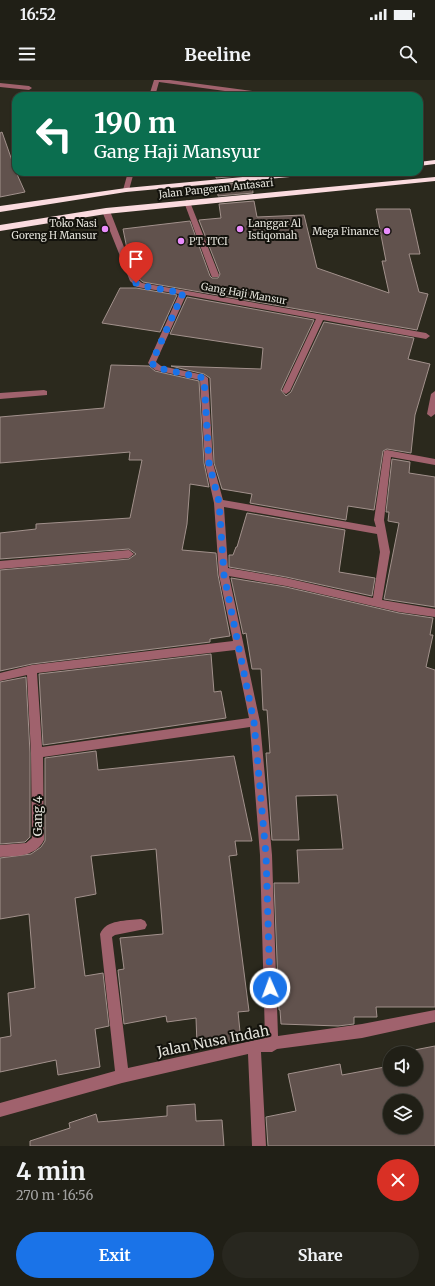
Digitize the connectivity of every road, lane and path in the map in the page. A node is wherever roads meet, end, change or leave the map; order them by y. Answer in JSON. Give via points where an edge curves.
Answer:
{"nodes":[{"id":1,"x":157,"y":80,"type":"edge"},
{"id":2,"x":0,"y":85,"type":"edge"},
{"id":3,"x":28,"y":88,"type":"dead end"},
{"id":4,"x":153,"y":92,"type":"edge"},
{"id":5,"x":246,"y":92,"type":"edge"},
{"id":6,"x":435,"y":162,"type":"edge"},
{"id":7,"x":423,"y":164,"type":"edge"},
{"id":8,"x":130,"y":176,"type":"edge"},
{"id":9,"x":279,"y":176,"type":"edge"},
{"id":10,"x":435,"y":179,"type":"edge"},
{"id":11,"x":126,"y":190,"type":"junction"},
{"id":12,"x":187,"y":202,"type":"junction"},
{"id":13,"x":0,"y":209,"type":"edge"},
{"id":14,"x":106,"y":211,"type":"junction"},
{"id":15,"x":0,"y":228,"type":"edge"},
{"id":16,"x":215,"y":275,"type":"dead end"},
{"id":17,"x":183,"y":293,"type":"junction"},
{"id":18,"x":322,"y":317,"type":"junction"},
{"id":19,"x":426,"y":336,"type":"dead end"},
{"id":20,"x":286,"y":391,"type":"dead end"},
{"id":21,"x":44,"y":393,"type":"dead end"},
{"id":22,"x":435,"y":394,"type":"edge"},
{"id":23,"x":0,"y":396,"type":"edge"},
{"id":24,"x":431,"y":414,"type":"dead end"},
{"id":25,"x":435,"y":462,"type":"edge"},
{"id":26,"x":219,"y":502,"type":"junction"},
{"id":27,"x":382,"y":531,"type":"junction"},
{"id":28,"x":128,"y":554,"type":"dead end"},
{"id":29,"x":0,"y":565,"type":"edge"},
{"id":30,"x":224,"y":571,"type":"junction"},
{"id":31,"x":377,"y":602,"type":"junction"},
{"id":32,"x":435,"y":613,"type":"edge"},
{"id":33,"x":238,"y":645,"type":"junction"},
{"id":34,"x":32,"y":670,"type":"junction"},
{"id":35,"x":0,"y":677,"type":"edge"},
{"id":36,"x":254,"y":722,"type":"junction"},
{"id":37,"x":37,"y":751,"type":"junction"},
{"id":38,"x":0,"y":851,"type":"edge"},
{"id":39,"x":141,"y":925,"type":"dead end"},
{"id":40,"x":435,"y":1016,"type":"edge"},
{"id":41,"x":272,"y":1045,"type":"junction"},
{"id":42,"x":254,"y":1046,"type":"junction"},
{"id":43,"x":122,"y":1076,"type":"junction"},
{"id":44,"x":0,"y":1110,"type":"edge"},
{"id":45,"x":259,"y":1146,"type":"edge"}],
"edges":[{"from":1,"to":4,"type":"street"},
{"from":1,"to":5,"type":"street"},
{"from":2,"to":3,"type":"street"},
{"from":6,"to":7,"type":"highway"},
{"from":8,"to":11,"type":"street"},
{"from":9,"to":11,"type":"highway","name":"Jalan Pangeran Antasari"},
{"from":10,"to":12,"type":"highway","name":"Jalan Pangeran Antasari"},
{"from":11,"to":13,"type":"highway","name":"Jalan Pangeran Antasari"},
{"from":12,"to":14,"type":"highway","name":"Jalan Pangeran Antasari"},
{"from":12,"to":16,"type":"street"},
{"from":14,"to":15,"type":"highway","name":"Jalan Pangeran Antasari"},
{"from":14,"to":17,"type":"street","name":"Gang Haji Mansur","via":[[134,281],[143,286]]},
{"from":17,"to":18,"type":"street","name":"Gang Haji Mansur"},
{"from":17,"to":26,"type":"street","via":[[152,363],[158,368],[204,378],[209,463]]},
{"from":18,"to":19,"type":"street","name":"Gang Haji Mansur"},
{"from":18,"to":20,"type":"street"},
{"from":21,"to":23,"type":"street"},
{"from":22,"to":24,"type":"street"},
{"from":25,"to":27,"type":"street","via":[[387,453],[379,520]]},
{"from":26,"to":27,"type":"street"},
{"from":26,"to":30,"type":"street"},
{"from":27,"to":31,"type":"street","via":[[385,552]]},
{"from":28,"to":29,"type":"street"},
{"from":30,"to":31,"type":"street"},
{"from":30,"to":33,"type":"street"},
{"from":31,"to":32,"type":"street"},
{"from":33,"to":34,"type":"street"},
{"from":33,"to":36,"type":"street"},
{"from":34,"to":35,"type":"street"},
{"from":34,"to":37,"type":"street"},
{"from":36,"to":37,"type":"street"},
{"from":36,"to":41,"type":"street","via":[[266,855]]},
{"from":37,"to":38,"type":"street","name":"Gang 4","via":[[38,842],[28,848]]},
{"from":39,"to":43,"type":"street","via":[[112,929],[106,934]]},
{"from":40,"to":41,"type":"street","name":"Jalan Nusa Indah"},
{"from":41,"to":42,"type":"street","name":"Jalan Nusa Indah"},
{"from":42,"to":43,"type":"street","name":"Jalan Nusa Indah"},
{"from":42,"to":45,"type":"street"},
{"from":43,"to":44,"type":"street","name":"Jalan Nusa Indah"}]}
